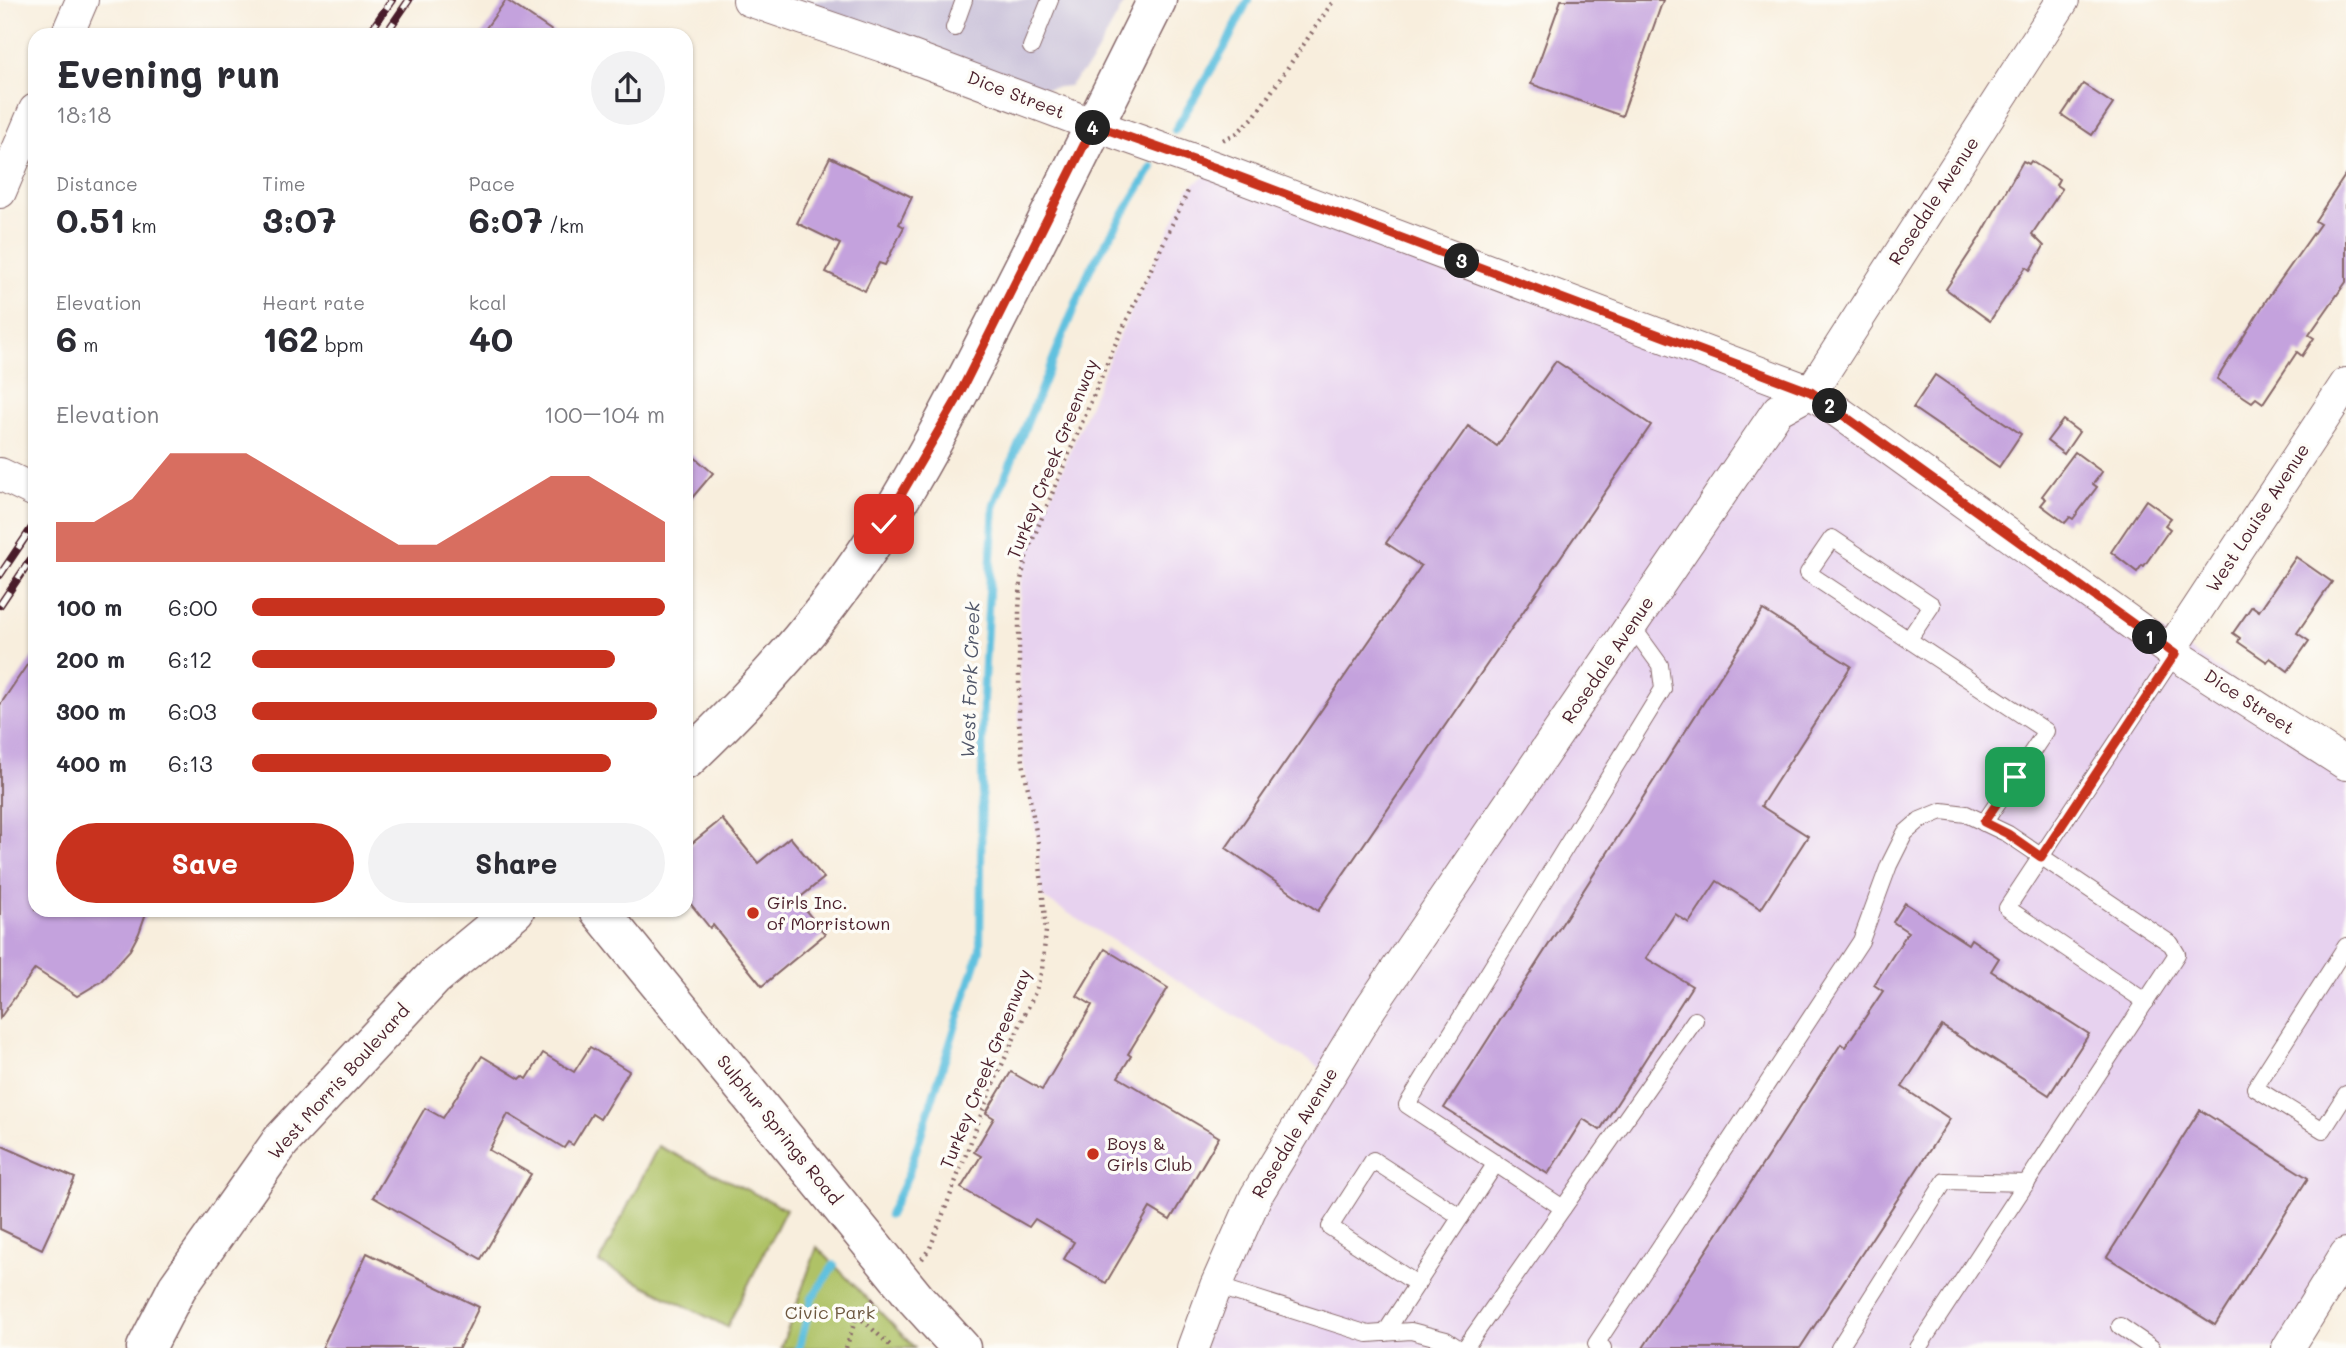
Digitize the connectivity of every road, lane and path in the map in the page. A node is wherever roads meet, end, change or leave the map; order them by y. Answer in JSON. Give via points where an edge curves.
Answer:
{"nodes":[{"id":1,"x":82,"y":0,"type":"edge"},
{"id":2,"x":749,"y":0,"type":"edge"},
{"id":3,"x":964,"y":0,"type":"edge"},
{"id":4,"x":1050,"y":0,"type":"edge"},
{"id":5,"x":1157,"y":0,"type":"edge"},
{"id":6,"x":1334,"y":0,"type":"edge"},
{"id":7,"x":2063,"y":0,"type":"edge"},
{"id":8,"x":70,"y":28,"type":"edge"},
{"id":9,"x":954,"y":28,"type":"dead end"},
{"id":10,"x":1031,"y":47,"type":"dead end"},
{"id":11,"x":1094,"y":125,"type":"junction"},
{"id":12,"x":28,"y":126,"type":"edge"},
{"id":13,"x":1202,"y":163,"type":"junction"},
{"id":14,"x":0,"y":192,"type":"edge"},
{"id":15,"x":2346,"y":384,"type":"edge"},
{"id":16,"x":1811,"y":392,"type":"junction"},
{"id":17,"x":0,"y":474,"type":"edge"},
{"id":18,"x":28,"y":488,"type":"edge"},
{"id":19,"x":1631,"y":625,"type":"junction"},
{"id":20,"x":1909,"y":639,"type":"junction"},
{"id":21,"x":2173,"y":653,"type":"junction"},
{"id":22,"x":693,"y":753,"type":"edge"},
{"id":23,"x":2346,"y":764,"type":"edge"},
{"id":24,"x":1984,"y":822,"type":"junction"},
{"id":25,"x":2041,"y":857,"type":"junction"},
{"id":26,"x":506,"y":917,"type":"edge"},
{"id":27,"x":605,"y":917,"type":"edge"},
{"id":28,"x":2346,"y":946,"type":"edge"},
{"id":29,"x":2146,"y":1002,"type":"junction"},
{"id":30,"x":1695,"y":1020,"type":"dead end"},
{"id":31,"x":2345,"y":1098,"type":"edge"},
{"id":32,"x":1496,"y":1163,"type":"junction"},
{"id":33,"x":2027,"y":1183,"type":"junction"},
{"id":34,"x":1563,"y":1208,"type":"junction"},
{"id":35,"x":1461,"y":1217,"type":"junction"},
{"id":36,"x":2346,"y":1254,"type":"edge"},
{"id":37,"x":916,"y":1263,"type":"dead end"},
{"id":38,"x":1417,"y":1284,"type":"junction"},
{"id":39,"x":1216,"y":1286,"type":"junction"},
{"id":40,"x":881,"y":1293,"type":"dead end"},
{"id":41,"x":857,"y":1315,"type":"junction"},
{"id":42,"x":2120,"y":1326,"type":"dead end"},
{"id":43,"x":1385,"y":1333,"type":"junction"},
{"id":44,"x":146,"y":1348,"type":"edge"},
{"id":45,"x":846,"y":1348,"type":"edge"},
{"id":46,"x":893,"y":1348,"type":"edge"},
{"id":47,"x":961,"y":1348,"type":"edge"},
{"id":48,"x":1193,"y":1348,"type":"edge"},
{"id":49,"x":1458,"y":1348,"type":"edge"},
{"id":50,"x":1465,"y":1348,"type":"edge"},
{"id":51,"x":1603,"y":1348,"type":"edge"},
{"id":52,"x":1839,"y":1348,"type":"edge"},
{"id":53,"x":1918,"y":1348,"type":"edge"},
{"id":54,"x":2152,"y":1348,"type":"edge"},
{"id":55,"x":2288,"y":1348,"type":"edge"}],
"edges":[{"from":1,"to":8,"type":"street"},
{"from":2,"to":11,"type":"street","name":"Dice Street"},
{"from":3,"to":9,"type":"lane"},
{"from":4,"to":10,"type":"lane"},
{"from":5,"to":11,"type":"main road"},
{"from":6,"to":13,"type":"path","name":"Turkey Creek Greenway","via":[[1254,117],[1208,151]]},
{"from":7,"to":16,"type":"street","name":"Rosedale Avenue"},
{"from":11,"to":13,"type":"street","name":"Dice Street"},
{"from":11,"to":22,"type":"main road","via":[[956,401],[884,524],[802,638]]},
{"from":12,"to":14,"type":"street"},
{"from":13,"to":16,"type":"street","name":"Dice Street"},
{"from":13,"to":37,"type":"path","name":"Turkey Creek Greenway","via":[[1114,347],[1027,553],[1019,609],[1020,723],[1038,842],[1046,932],[1042,970],[930,1248]]},
{"from":15,"to":21,"type":"street","name":"West Louise Avenue"},
{"from":16,"to":19,"type":"street","name":"Rosedale Avenue","via":[[1778,410]]},
{"from":16,"to":21,"type":"street","name":"Dice Street"},
{"from":17,"to":18,"type":"street"},
{"from":19,"to":32,"type":"lane","via":[[1660,665],[1663,689],[1407,1105]]},
{"from":19,"to":39,"type":"street","name":"Rosedale Avenue","via":[[1371,1007],[1256,1196]]},
{"from":20,"to":20,"type":"lane","via":[[1808,573],[1832,538],[1932,605]]},
{"from":20,"to":24,"type":"lane","via":[[2046,731]]},
{"from":21,"to":23,"type":"street","name":"Dice Street"},
{"from":21,"to":25,"type":"lane"},
{"from":24,"to":25,"type":"lane"},
{"from":24,"to":51,"type":"lane","via":[[1942,811],[1920,820],[1905,833],[1861,941],[1596,1344]]},
{"from":25,"to":29,"type":"lane","via":[[2171,944],[2177,954]]},
{"from":25,"to":29,"type":"lane","via":[[2007,908]]},
{"from":26,"to":44,"type":"main road","name":"West Morris Boulevard","via":[[434,977],[281,1141],[177,1289]]},
{"from":27,"to":47,"type":"main road","name":"Sulphur Springs Road"},
{"from":28,"to":31,"type":"lane","via":[[2255,1087],[2323,1130]]},
{"from":29,"to":33,"type":"lane"},
{"from":30,"to":34,"type":"lane"},
{"from":32,"to":34,"type":"lane"},
{"from":32,"to":35,"type":"lane"},
{"from":33,"to":52,"type":"lane","via":[[1945,1181]]},
{"from":33,"to":53,"type":"lane"},
{"from":34,"to":50,"type":"lane"},
{"from":35,"to":38,"type":"lane"},
{"from":35,"to":38,"type":"lane","via":[[1374,1160],[1329,1227]]},
{"from":36,"to":55,"type":"street"},
{"from":38,"to":43,"type":"lane"},
{"from":39,"to":43,"type":"lane","via":[[1368,1334]]},
{"from":39,"to":48,"type":"street","name":"Rosedale Avenue"},
{"from":40,"to":41,"type":"path"},
{"from":41,"to":45,"type":"path"},
{"from":41,"to":46,"type":"path"},
{"from":42,"to":54,"type":"lane"},
{"from":43,"to":49,"type":"lane","via":[[1411,1331]]}]}
